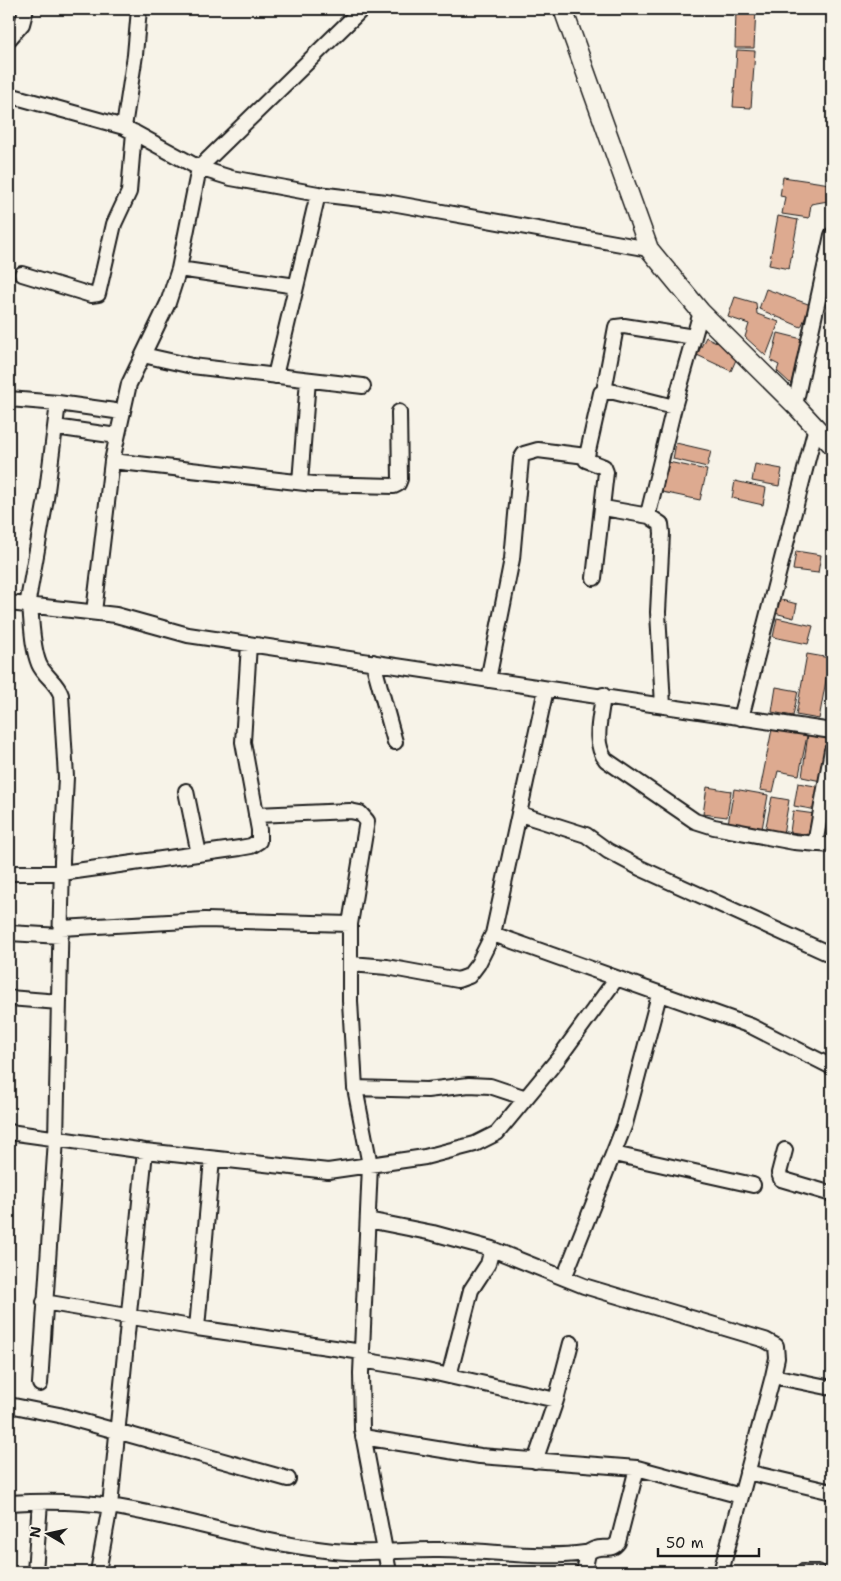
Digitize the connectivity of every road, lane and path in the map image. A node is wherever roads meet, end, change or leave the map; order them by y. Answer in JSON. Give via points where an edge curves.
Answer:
{"nodes":[{"id":1,"x":26,"y":9,"type":"edge"},
{"id":2,"x":139,"y":9,"type":"edge"},
{"id":3,"x":362,"y":9,"type":"edge"},
{"id":4,"x":563,"y":9,"type":"edge"},
{"id":5,"x":9,"y":39,"type":"edge"},
{"id":6,"x":9,"y":95,"type":"edge"},
{"id":7,"x":129,"y":129,"type":"junction"},
{"id":8,"x":199,"y":168,"type":"junction"},
{"id":9,"x":318,"y":194,"type":"junction"},
{"id":10,"x":832,"y":235,"type":"edge"},
{"id":11,"x":648,"y":249,"type":"junction"},
{"id":12,"x":179,"y":269,"type":"junction"},
{"id":13,"x":22,"y":274,"type":"dead end"},
{"id":14,"x":296,"y":286,"type":"junction"},
{"id":15,"x":701,"y":312,"type":"junction"},
{"id":16,"x":694,"y":337,"type":"junction"},
{"id":17,"x":143,"y":355,"type":"junction"},
{"id":18,"x":275,"y":376,"type":"junction"},
{"id":19,"x":308,"y":380,"type":"junction"},
{"id":20,"x":363,"y":386,"type":"dead end"},
{"id":21,"x":604,"y":391,"type":"junction"},
{"id":22,"x":9,"y":399,"type":"edge"},
{"id":23,"x":58,"y":403,"type":"junction"},
{"id":24,"x":796,"y":405,"type":"junction"},
{"id":25,"x":674,"y":407,"type":"junction"},
{"id":26,"x":122,"y":412,"type":"junction"},
{"id":27,"x":399,"y":412,"type":"dead end"},
{"id":28,"x":55,"y":427,"type":"junction"},
{"id":29,"x":816,"y":427,"type":"junction"},
{"id":30,"x":117,"y":436,"type":"junction"},
{"id":31,"x":832,"y":445,"type":"edge"},
{"id":32,"x":586,"y":456,"type":"junction"},
{"id":33,"x":112,"y":461,"type":"junction"},
{"id":34,"x":300,"y":482,"type":"junction"},
{"id":35,"x":604,"y":508,"type":"junction"},
{"id":36,"x":649,"y":516,"type":"junction"},
{"id":37,"x":594,"y":578,"type":"dead end"},
{"id":38,"x":9,"y":603,"type":"edge"},
{"id":39,"x":29,"y":606,"type":"junction"},
{"id":40,"x":94,"y":612,"type":"junction"},
{"id":41,"x":249,"y":644,"type":"junction"},
{"id":42,"x":373,"y":662,"type":"junction"},
{"id":43,"x":488,"y":680,"type":"junction"},
{"id":44,"x":546,"y":688,"type":"junction"},
{"id":45,"x":603,"y":695,"type":"junction"},
{"id":46,"x":662,"y":706,"type":"junction"},
{"id":47,"x":741,"y":718,"type":"junction"},
{"id":48,"x":832,"y":731,"type":"edge"},
{"id":49,"x":395,"y":742,"type":"dead end"},
{"id":50,"x":832,"y":750,"type":"edge"},
{"id":51,"x":186,"y":791,"type":"dead end"},
{"id":52,"x":520,"y":814,"type":"junction"},
{"id":53,"x":256,"y":815,"type":"junction"},
{"id":54,"x":815,"y":844,"type":"junction"},
{"id":55,"x":832,"y":845,"type":"edge"},
{"id":56,"x":200,"y":854,"type":"junction"},
{"id":57,"x":9,"y":873,"type":"edge"},
{"id":58,"x":62,"y":873,"type":"junction"},
{"id":59,"x":350,"y":924,"type":"junction"},
{"id":60,"x":61,"y":932,"type":"junction"},
{"id":61,"x":9,"y":934,"type":"edge"},
{"id":62,"x":493,"y":934,"type":"junction"},
{"id":63,"x":832,"y":955,"type":"edge"},
{"id":64,"x":351,"y":964,"type":"junction"},
{"id":65,"x":616,"y":979,"type":"junction"},
{"id":66,"x":659,"y":995,"type":"junction"},
{"id":67,"x":9,"y":998,"type":"edge"},
{"id":68,"x":59,"y":1002,"type":"junction"},
{"id":69,"x":832,"y":1067,"type":"edge"},
{"id":70,"x":355,"y":1088,"type":"junction"},
{"id":71,"x":526,"y":1098,"type":"junction"},
{"id":72,"x":9,"y":1132,"type":"edge"},
{"id":73,"x":56,"y":1139,"type":"junction"},
{"id":74,"x":785,"y":1150,"type":"dead end"},
{"id":75,"x":144,"y":1151,"type":"junction"},
{"id":76,"x":614,"y":1154,"type":"junction"},
{"id":77,"x":212,"y":1159,"type":"junction"},
{"id":78,"x":370,"y":1165,"type":"junction"},
{"id":79,"x":753,"y":1185,"type":"dead end"},
{"id":80,"x":832,"y":1194,"type":"edge"},
{"id":81,"x":368,"y":1220,"type":"junction"},
{"id":82,"x":492,"y":1248,"type":"junction"},
{"id":83,"x":564,"y":1278,"type":"junction"},
{"id":84,"x":44,"y":1302,"type":"junction"},
{"id":85,"x":128,"y":1315,"type":"junction"},
{"id":86,"x":197,"y":1328,"type":"junction"},
{"id":87,"x":571,"y":1342,"type":"dead end"},
{"id":88,"x":362,"y":1356,"type":"junction"},
{"id":89,"x":449,"y":1376,"type":"junction"},
{"id":90,"x":773,"y":1376,"type":"junction"},
{"id":91,"x":40,"y":1384,"type":"dead end"},
{"id":92,"x":832,"y":1388,"type":"edge"},
{"id":93,"x":556,"y":1400,"type":"junction"},
{"id":94,"x":9,"y":1405,"type":"edge"},
{"id":95,"x":116,"y":1433,"type":"junction"},
{"id":96,"x":363,"y":1437,"type":"junction"},
{"id":97,"x":535,"y":1461,"type":"junction"},
{"id":98,"x":637,"y":1468,"type":"junction"},
{"id":99,"x":747,"y":1472,"type":"junction"},
{"id":100,"x":288,"y":1479,"type":"dead end"},
{"id":101,"x":832,"y":1492,"type":"edge"},
{"id":102,"x":741,"y":1496,"type":"junction"},
{"id":103,"x":40,"y":1502,"type":"junction"},
{"id":104,"x":9,"y":1504,"type":"edge"},
{"id":105,"x":110,"y":1506,"type":"junction"},
{"id":106,"x":386,"y":1552,"type":"junction"},
{"id":107,"x":588,"y":1553,"type":"junction"},
{"id":108,"x":35,"y":1572,"type":"edge"},
{"id":109,"x":101,"y":1572,"type":"edge"},
{"id":110,"x":389,"y":1572,"type":"edge"},
{"id":111,"x":584,"y":1572,"type":"edge"},
{"id":112,"x":721,"y":1572,"type":"edge"},
{"id":113,"x":802,"y":1572,"type":"edge"},
{"id":114,"x":818,"y":1572,"type":"edge"}],
"edges":[{"from":1,"to":5,"type":"street","via":[[22,24]]},
{"from":2,"to":7,"type":"street"},
{"from":3,"to":8,"type":"street"},
{"from":4,"to":11,"type":"street"},
{"from":6,"to":7,"type":"street"},
{"from":7,"to":8,"type":"street"},
{"from":7,"to":13,"type":"street","via":[[130,192],[114,224],[98,294],[91,295]]},
{"from":8,"to":9,"type":"street","via":[[232,178]]},
{"from":8,"to":12,"type":"street"},
{"from":9,"to":11,"type":"street","via":[[386,202]]},
{"from":9,"to":14,"type":"street"},
{"from":10,"to":24,"type":"street"},
{"from":11,"to":15,"type":"street"},
{"from":12,"to":14,"type":"street"},
{"from":12,"to":17,"type":"street","via":[[162,319]]},
{"from":14,"to":18,"type":"street"},
{"from":15,"to":16,"type":"street"},
{"from":15,"to":24,"type":"street"},
{"from":16,"to":21,"type":"street","via":[[616,327]]},
{"from":16,"to":25,"type":"street"},
{"from":17,"to":18,"type":"street","via":[[192,366]]},
{"from":17,"to":26,"type":"street","via":[[131,378]]},
{"from":18,"to":19,"type":"street"},
{"from":19,"to":20,"type":"street"},
{"from":19,"to":34,"type":"street"},
{"from":21,"to":25,"type":"street"},
{"from":21,"to":32,"type":"street","via":[[599,397]]},
{"from":22,"to":23,"type":"street"},
{"from":23,"to":26,"type":"street"},
{"from":23,"to":28,"type":"street"},
{"from":24,"to":29,"type":"street"},
{"from":25,"to":36,"type":"street"},
{"from":26,"to":30,"type":"street"},
{"from":27,"to":34,"type":"street","via":[[398,484]]},
{"from":28,"to":30,"type":"street"},
{"from":28,"to":39,"type":"street"},
{"from":29,"to":31,"type":"street"},
{"from":29,"to":47,"type":"street"},
{"from":30,"to":33,"type":"street"},
{"from":32,"to":35,"type":"street","via":[[588,462],[606,468]]},
{"from":32,"to":43,"type":"street","via":[[538,450],[524,454],[521,459],[512,559]]},
{"from":33,"to":34,"type":"street"},
{"from":33,"to":40,"type":"street"},
{"from":35,"to":36,"type":"street"},
{"from":35,"to":37,"type":"street"},
{"from":36,"to":46,"type":"street","via":[[661,524],[662,533],[658,612]]},
{"from":38,"to":39,"type":"street"},
{"from":39,"to":40,"type":"street"},
{"from":39,"to":58,"type":"street","via":[[39,663],[61,695],[66,777]]},
{"from":40,"to":41,"type":"street","via":[[188,635]]},
{"from":41,"to":42,"type":"street"},
{"from":41,"to":53,"type":"street","via":[[242,742]]},
{"from":42,"to":43,"type":"street"},
{"from":42,"to":49,"type":"street"},
{"from":43,"to":44,"type":"street"},
{"from":44,"to":45,"type":"street"},
{"from":44,"to":52,"type":"street"},
{"from":45,"to":46,"type":"street"},
{"from":45,"to":54,"type":"street","via":[[598,742],[606,760],[695,821]]},
{"from":46,"to":47,"type":"street"},
{"from":47,"to":48,"type":"street"},
{"from":50,"to":54,"type":"street"},
{"from":51,"to":56,"type":"street"},
{"from":52,"to":62,"type":"street"},
{"from":52,"to":63,"type":"street","via":[[586,836],[640,868]]},
{"from":53,"to":56,"type":"street","via":[[259,836],[256,843]]},
{"from":53,"to":59,"type":"street","via":[[333,810],[364,816],[367,831]]},
{"from":54,"to":55,"type":"street"},
{"from":56,"to":58,"type":"street"},
{"from":57,"to":58,"type":"street"},
{"from":58,"to":60,"type":"street"},
{"from":59,"to":60,"type":"street","via":[[205,920]]},
{"from":59,"to":64,"type":"street"},
{"from":60,"to":61,"type":"street"},
{"from":60,"to":68,"type":"street"},
{"from":62,"to":64,"type":"street","via":[[469,976],[458,980]]},
{"from":62,"to":65,"type":"street"},
{"from":64,"to":70,"type":"street","via":[[350,1018]]},
{"from":65,"to":66,"type":"street"},
{"from":65,"to":71,"type":"street"},
{"from":66,"to":69,"type":"street","via":[[750,1026]]},
{"from":66,"to":76,"type":"street","via":[[635,1092]]},
{"from":67,"to":68,"type":"street"},
{"from":68,"to":73,"type":"street"},
{"from":70,"to":71,"type":"street","via":[[427,1090],[490,1086]]},
{"from":70,"to":78,"type":"street"},
{"from":71,"to":78,"type":"street","via":[[497,1133],[486,1140],[425,1157]]},
{"from":72,"to":73,"type":"street"},
{"from":73,"to":75,"type":"street"},
{"from":73,"to":84,"type":"street"},
{"from":74,"to":80,"type":"street","via":[[779,1173],[781,1179]]},
{"from":75,"to":77,"type":"street"},
{"from":75,"to":85,"type":"street"},
{"from":76,"to":79,"type":"street"},
{"from":76,"to":83,"type":"street"},
{"from":77,"to":78,"type":"street","via":[[328,1171]]},
{"from":77,"to":86,"type":"street"},
{"from":78,"to":81,"type":"street"},
{"from":81,"to":82,"type":"street"},
{"from":81,"to":88,"type":"street"},
{"from":82,"to":83,"type":"street"},
{"from":82,"to":89,"type":"street","via":[[488,1264],[471,1290]]},
{"from":83,"to":90,"type":"street","via":[[766,1340],[776,1346]]},
{"from":84,"to":85,"type":"street"},
{"from":84,"to":91,"type":"street"},
{"from":85,"to":86,"type":"street"},
{"from":85,"to":95,"type":"street"},
{"from":86,"to":88,"type":"street"},
{"from":87,"to":93,"type":"street"},
{"from":88,"to":89,"type":"street"},
{"from":88,"to":96,"type":"street"},
{"from":89,"to":93,"type":"street"},
{"from":90,"to":92,"type":"street"},
{"from":90,"to":99,"type":"street"},
{"from":93,"to":97,"type":"street"},
{"from":94,"to":95,"type":"street","via":[[59,1415]]},
{"from":95,"to":100,"type":"street"},
{"from":95,"to":105,"type":"street"},
{"from":96,"to":97,"type":"street","via":[[480,1456]]},
{"from":96,"to":106,"type":"street"},
{"from":97,"to":98,"type":"street"},
{"from":98,"to":102,"type":"street"},
{"from":98,"to":107,"type":"street","via":[[618,1542],[614,1547],[596,1548]]},
{"from":99,"to":101,"type":"street"},
{"from":99,"to":102,"type":"street"},
{"from":102,"to":112,"type":"street"},
{"from":103,"to":104,"type":"street"},
{"from":103,"to":105,"type":"street"},
{"from":103,"to":108,"type":"street"},
{"from":105,"to":106,"type":"street","via":[[323,1550]]},
{"from":105,"to":109,"type":"street"},
{"from":106,"to":107,"type":"street"},
{"from":106,"to":110,"type":"street"},
{"from":107,"to":111,"type":"street"},
{"from":113,"to":114,"type":"street"}]}
